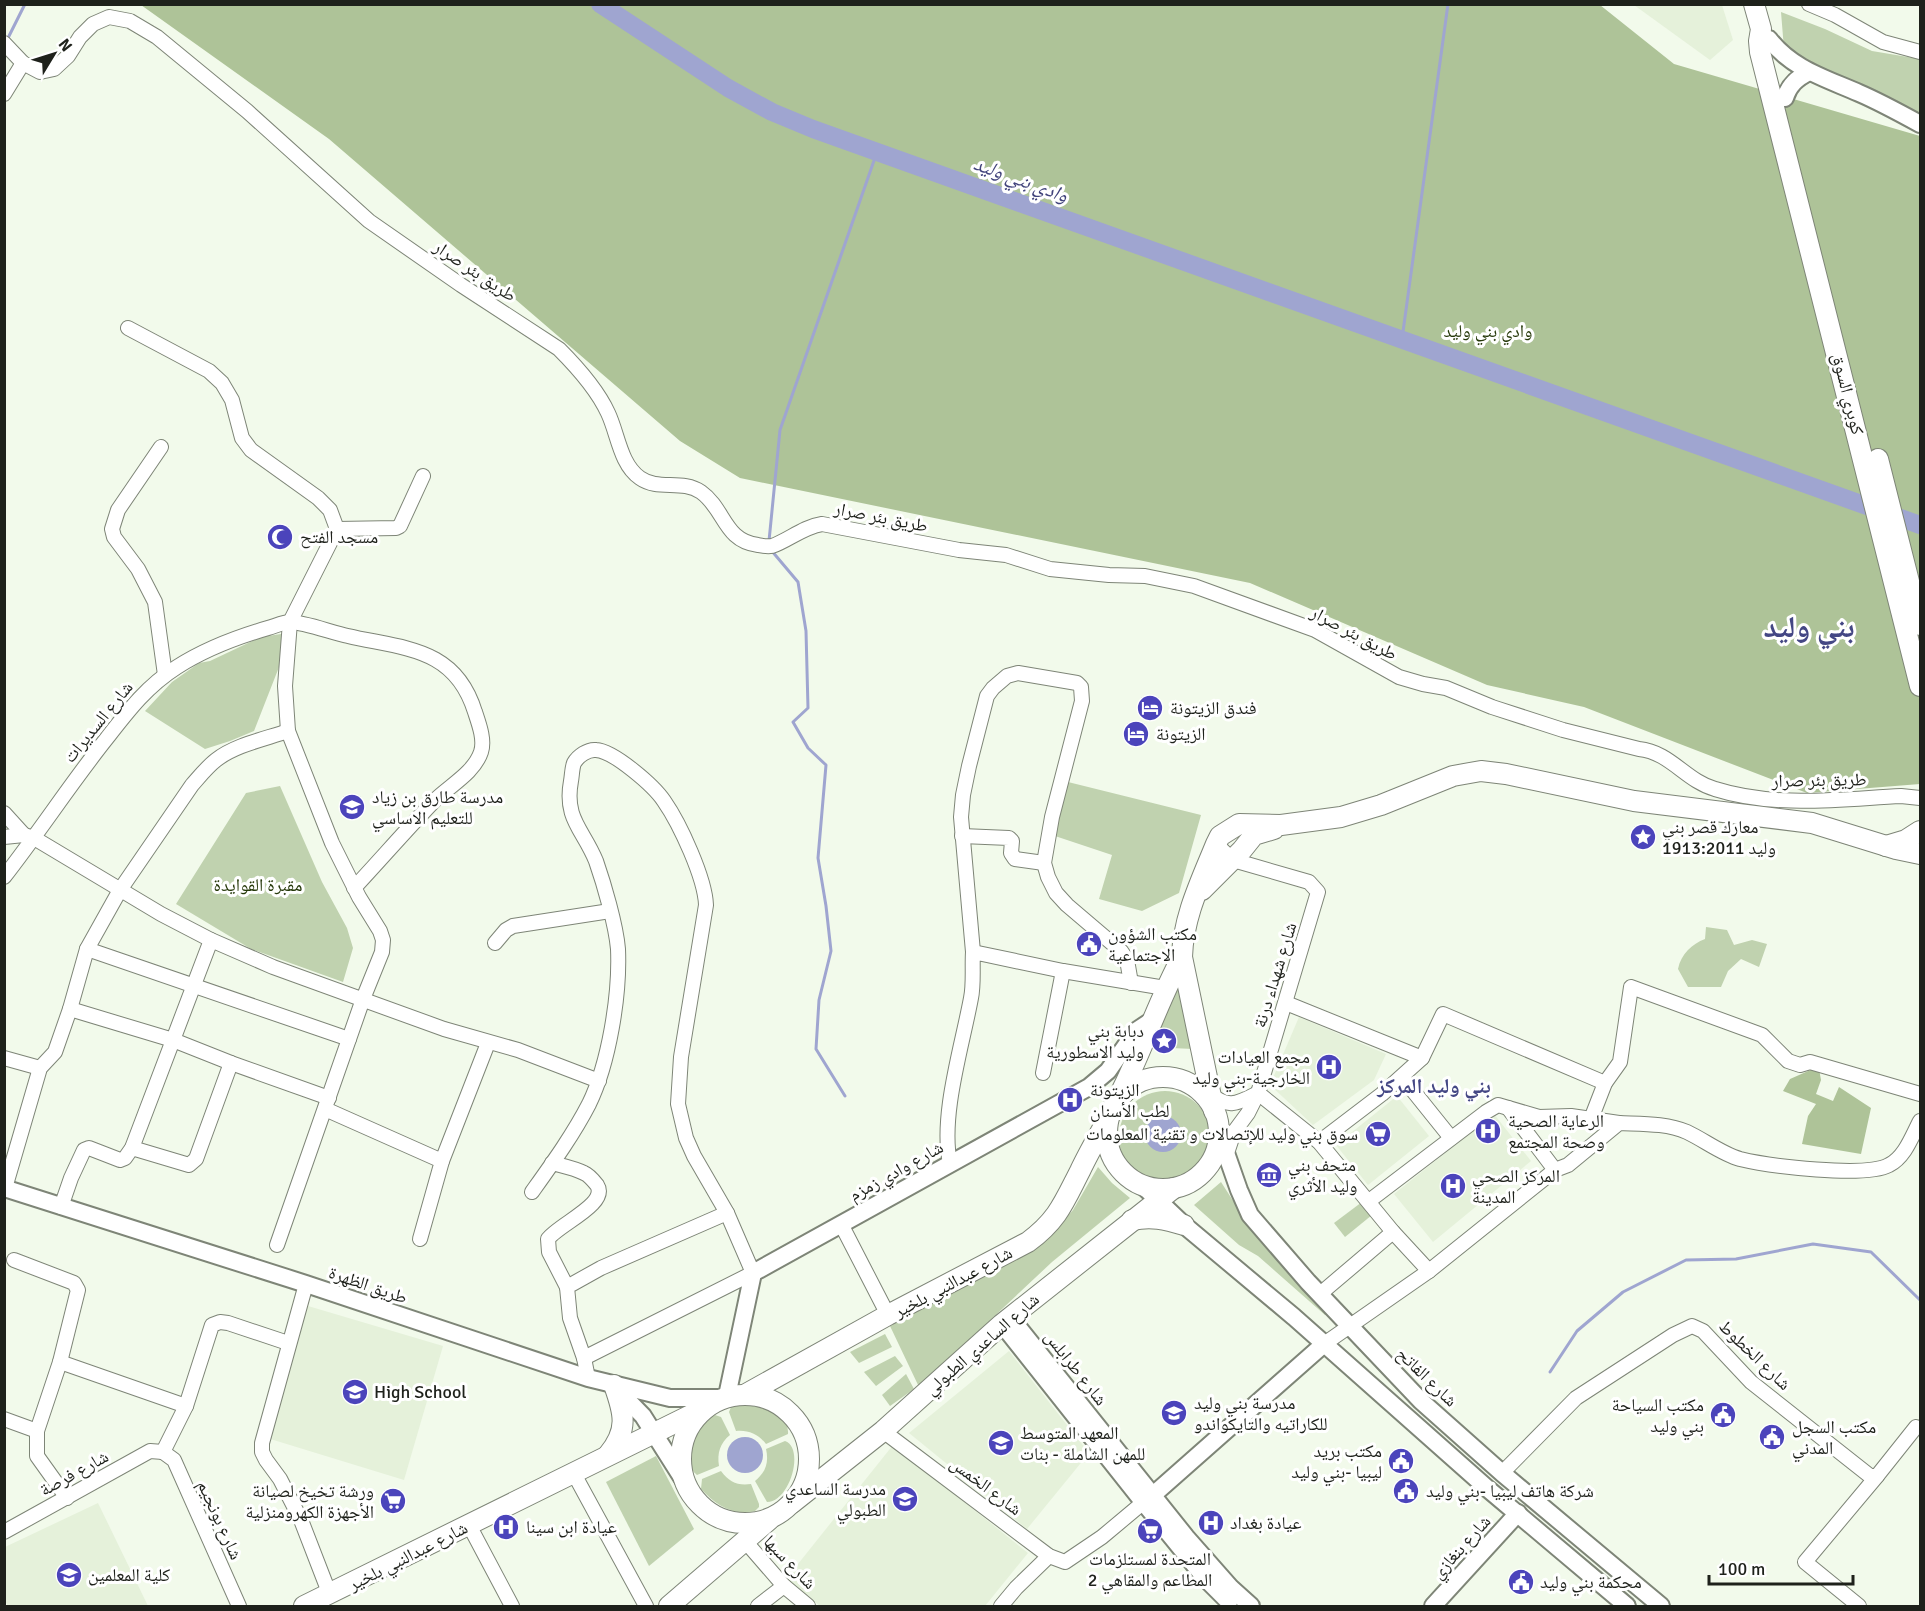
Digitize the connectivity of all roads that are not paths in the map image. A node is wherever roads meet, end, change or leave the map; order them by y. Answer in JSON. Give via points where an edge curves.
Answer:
{"nodes":[{"id":1,"x":1754,"y":4,"type":"edge"},
{"id":2,"x":1809,"y":4,"type":"edge"},
{"id":3,"x":1765,"y":34,"type":"junction"},
{"id":4,"x":4,"y":43,"type":"edge"},
{"id":5,"x":1920,"y":52,"type":"edge"},
{"id":6,"x":23,"y":63,"type":"junction"},
{"id":7,"x":1809,"y":72,"type":"junction"},
{"id":8,"x":4,"y":94,"type":"edge"},
{"id":9,"x":1779,"y":101,"type":"junction"},
{"id":10,"x":1920,"y":124,"type":"edge"},
{"id":11,"x":128,"y":328,"type":"dead end"},
{"id":12,"x":161,"y":447,"type":"dead end"},
{"id":13,"x":423,"y":476,"type":"dead end"},
{"id":14,"x":337,"y":529,"type":"junction"},
{"id":15,"x":290,"y":622,"type":"junction"},
{"id":16,"x":1920,"y":625,"type":"edge"},
{"id":17,"x":165,"y":675,"type":"junction"},
{"id":18,"x":1920,"y":686,"type":"edge"},
{"id":19,"x":288,"y":731,"type":"junction"},
{"id":20,"x":1920,"y":798,"type":"edge"},
{"id":21,"x":4,"y":813,"type":"edge"},
{"id":22,"x":1246,"y":831,"type":"junction"},
{"id":23,"x":1920,"y":831,"type":"edge"},
{"id":24,"x":29,"y":836,"type":"junction"},
{"id":25,"x":962,"y":836,"type":"junction"},
{"id":26,"x":4,"y":837,"type":"edge"},
{"id":27,"x":1215,"y":844,"type":"junction"},
{"id":28,"x":1886,"y":846,"type":"junction"},
{"id":29,"x":1920,"y":854,"type":"edge"},
{"id":30,"x":1233,"y":860,"type":"junction"},
{"id":31,"x":1044,"y":863,"type":"junction"},
{"id":32,"x":1263,"y":868,"type":"junction"},
{"id":33,"x":4,"y":877,"type":"edge"},
{"id":34,"x":354,"y":888,"type":"junction"},
{"id":35,"x":120,"y":890,"type":"junction"},
{"id":36,"x":1192,"y":903,"type":"junction"},
{"id":37,"x":610,"y":911,"type":"junction"},
{"id":38,"x":212,"y":940,"type":"junction"},
{"id":39,"x":495,"y":943,"type":"dead end"},
{"id":40,"x":87,"y":949,"type":"junction"},
{"id":41,"x":973,"y":952,"type":"junction"},
{"id":42,"x":1182,"y":957,"type":"junction"},
{"id":43,"x":1063,"y":972,"type":"junction"},
{"id":44,"x":1131,"y":983,"type":"junction"},
{"id":45,"x":194,"y":987,"type":"junction"},
{"id":46,"x":1165,"y":988,"type":"junction"},
{"id":47,"x":363,"y":999,"type":"junction"},
{"id":48,"x":1286,"y":1003,"type":"junction"},
{"id":49,"x":70,"y":1009,"type":"junction"},
{"id":50,"x":1151,"y":1022,"type":"junction"},
{"id":51,"x":349,"y":1039,"type":"junction"},
{"id":52,"x":173,"y":1040,"type":"junction"},
{"id":53,"x":488,"y":1043,"type":"junction"},
{"id":54,"x":4,"y":1058,"type":"edge"},
{"id":55,"x":1422,"y":1058,"type":"junction"},
{"id":56,"x":231,"y":1064,"type":"junction"},
{"id":57,"x":39,"y":1068,"type":"junction"},
{"id":58,"x":1043,"y":1073,"type":"dead end"},
{"id":59,"x":1402,"y":1077,"type":"junction"},
{"id":60,"x":599,"y":1081,"type":"junction"},
{"id":61,"x":1605,"y":1083,"type":"junction"},
{"id":62,"x":1258,"y":1093,"type":"junction"},
{"id":63,"x":1920,"y":1094,"type":"edge"},
{"id":64,"x":1212,"y":1102,"type":"junction"},
{"id":65,"x":327,"y":1104,"type":"junction"},
{"id":66,"x":1508,"y":1107,"type":"junction"},
{"id":67,"x":1113,"y":1108,"type":"junction"},
{"id":68,"x":1591,"y":1119,"type":"junction"},
{"id":69,"x":1920,"y":1121,"type":"edge"},
{"id":70,"x":1619,"y":1123,"type":"junction"},
{"id":71,"x":1219,"y":1133,"type":"junction"},
{"id":72,"x":1451,"y":1138,"type":"junction"},
{"id":73,"x":1319,"y":1142,"type":"junction"},
{"id":74,"x":132,"y":1148,"type":"junction"},
{"id":75,"x":1226,"y":1155,"type":"junction"},
{"id":76,"x":442,"y":1161,"type":"junction"},
{"id":77,"x":552,"y":1163,"type":"junction"},
{"id":78,"x":950,"y":1163,"type":"junction"},
{"id":79,"x":1555,"y":1170,"type":"junction"},
{"id":80,"x":1142,"y":1185,"type":"junction"},
{"id":81,"x":4,"y":1188,"type":"edge"},
{"id":82,"x":1174,"y":1188,"type":"junction"},
{"id":83,"x":532,"y":1192,"type":"dead end"},
{"id":84,"x":1156,"y":1200,"type":"junction"},
{"id":85,"x":1369,"y":1201,"type":"junction"},
{"id":86,"x":61,"y":1208,"type":"junction"},
{"id":87,"x":727,"y":1213,"type":"junction"},
{"id":88,"x":1132,"y":1220,"type":"junction"},
{"id":89,"x":841,"y":1224,"type":"junction"},
{"id":90,"x":1184,"y":1225,"type":"junction"},
{"id":91,"x":1393,"y":1232,"type":"junction"},
{"id":92,"x":420,"y":1239,"type":"dead end"},
{"id":93,"x":277,"y":1245,"type":"dead end"},
{"id":94,"x":14,"y":1260,"type":"dead end"},
{"id":95,"x":1429,"y":1270,"type":"junction"},
{"id":96,"x":753,"y":1273,"type":"junction"},
{"id":97,"x":306,"y":1284,"type":"junction"},
{"id":98,"x":567,"y":1287,"type":"junction"},
{"id":99,"x":1320,"y":1294,"type":"junction"},
{"id":100,"x":888,"y":1316,"type":"junction"},
{"id":101,"x":1006,"y":1321,"type":"junction"},
{"id":102,"x":1351,"y":1327,"type":"junction"},
{"id":103,"x":288,"y":1343,"type":"junction"},
{"id":104,"x":1324,"y":1344,"type":"junction"},
{"id":105,"x":584,"y":1358,"type":"junction"},
{"id":106,"x":60,"y":1362,"type":"junction"},
{"id":107,"x":588,"y":1378,"type":"junction"},
{"id":108,"x":614,"y":1385,"type":"junction"},
{"id":109,"x":732,"y":1396,"type":"junction"},
{"id":110,"x":1421,"y":1401,"type":"junction"},
{"id":111,"x":186,"y":1406,"type":"junction"},
{"id":112,"x":705,"y":1408,"type":"junction"},
{"id":113,"x":1404,"y":1416,"type":"junction"},
{"id":114,"x":4,"y":1419,"type":"edge"},
{"id":115,"x":1916,"y":1427,"type":"dead end"},
{"id":116,"x":37,"y":1431,"type":"junction"},
{"id":117,"x":883,"y":1431,"type":"junction"},
{"id":118,"x":655,"y":1433,"type":"junction"},
{"id":119,"x":163,"y":1452,"type":"junction"},
{"id":120,"x":608,"y":1456,"type":"junction"},
{"id":121,"x":573,"y":1472,"type":"junction"},
{"id":122,"x":1502,"y":1473,"type":"junction"},
{"id":123,"x":1877,"y":1476,"type":"junction"},
{"id":124,"x":686,"y":1484,"type":"junction"},
{"id":125,"x":67,"y":1498,"type":"junction"},
{"id":126,"x":1148,"y":1499,"type":"junction"},
{"id":127,"x":792,"y":1503,"type":"junction"},
{"id":128,"x":1518,"y":1513,"type":"junction"},
{"id":129,"x":774,"y":1515,"type":"junction"},
{"id":130,"x":470,"y":1525,"type":"junction"},
{"id":131,"x":4,"y":1532,"type":"edge"},
{"id":132,"x":746,"y":1541,"type":"junction"},
{"id":133,"x":1049,"y":1556,"type":"junction"},
{"id":134,"x":784,"y":1586,"type":"junction"},
{"id":135,"x":330,"y":1594,"type":"junction"},
{"id":136,"x":239,"y":1606,"type":"edge"},
{"id":137,"x":304,"y":1606,"type":"edge"},
{"id":138,"x":512,"y":1606,"type":"edge"},
{"id":139,"x":646,"y":1606,"type":"edge"},
{"id":140,"x":669,"y":1606,"type":"edge"},
{"id":141,"x":758,"y":1606,"type":"edge"},
{"id":142,"x":808,"y":1606,"type":"edge"},
{"id":143,"x":1001,"y":1606,"type":"edge"},
{"id":144,"x":1234,"y":1606,"type":"edge"},
{"id":145,"x":1251,"y":1606,"type":"edge"},
{"id":146,"x":1434,"y":1606,"type":"edge"},
{"id":147,"x":1627,"y":1606,"type":"edge"},
{"id":148,"x":1661,"y":1606,"type":"edge"},
{"id":149,"x":1859,"y":1606,"type":"edge"}],
"edges":[{"from":1,"to":3,"type":"highway"},
{"from":2,"to":5,"type":"street","via":[[1883,42]]},
{"from":3,"to":7,"type":"main road","via":[[1783,55]]},
{"from":3,"to":9,"type":"highway","via":[[1759,47]]},
{"from":4,"to":6,"type":"street"},
{"from":6,"to":8,"type":"street"},
{"from":6,"to":20,"type":"street","name":"طريق بئر صرار","via":[[40,72],[54,69],[93,24],[109,17],[130,21],[158,37],[369,221],[559,349],[600,398],[635,474],[652,484],[698,490],[708,497],[735,537],[750,544],[769,547],[822,524],[1006,555],[1050,569],[1145,576],[1184,584],[1315,630],[1399,676],[1446,688],[1563,730],[1651,750],[1715,789],[1782,800]]},
{"from":7,"to":9,"type":"main road","via":[[1796,80]]},
{"from":7,"to":10,"type":"main road"},
{"from":9,"to":16,"type":"highway","name":"كوبري السوق"},
{"from":9,"to":18,"type":"highway","name":"كوبري السوق"},
{"from":11,"to":14,"type":"street","via":[[209,371],[232,400],[242,438],[250,450],[318,498],[330,510]]},
{"from":12,"to":17,"type":"street","via":[[117,510],[112,529],[154,602]]},
{"from":13,"to":14,"type":"street","via":[[400,526]]},
{"from":14,"to":15,"type":"street"},
{"from":15,"to":17,"type":"street","name":"شارع السديرات","via":[[246,634]]},
{"from":15,"to":19,"type":"street","via":[[285,686]]},
{"from":15,"to":34,"type":"street","via":[[390,643],[439,663],[461,680],[471,698],[482,736],[475,764]]},
{"from":17,"to":24,"type":"street","name":"شارع السديرات","via":[[136,701]]},
{"from":19,"to":34,"type":"street"},
{"from":19,"to":35,"type":"street","via":[[232,750],[206,769]]},
{"from":21,"to":24,"type":"street"},
{"from":22,"to":27,"type":"highway","via":[[1225,831]]},
{"from":22,"to":28,"type":"highway","via":[[1353,814],[1454,776],[1481,771],[1634,801],[1812,823]]},
{"from":22,"to":30,"type":"highway"},
{"from":22,"to":32,"type":"street"},
{"from":23,"to":28,"type":"highway"},
{"from":24,"to":26,"type":"street"},
{"from":24,"to":33,"type":"street","name":"شارع السديرات"},
{"from":24,"to":35,"type":"street"},
{"from":25,"to":31,"type":"street","via":[[1009,838],[1015,859]]},
{"from":25,"to":31,"type":"street","via":[[963,795],[987,696],[1000,681],[1018,673],[1077,683],[1082,701]]},
{"from":25,"to":41,"type":"street"},
{"from":27,"to":30,"type":"street"},
{"from":27,"to":36,"type":"highway"},
{"from":28,"to":29,"type":"highway"},
{"from":30,"to":32,"type":"street"},
{"from":30,"to":36,"type":"highway","via":[[1206,883]]},
{"from":31,"to":44,"type":"street","via":[[1056,893],[1121,951],[1127,960]]},
{"from":32,"to":48,"type":"street","name":"شارع شهداء درنة","via":[[1309,882],[1318,892]]},
{"from":34,"to":47,"type":"street","via":[[383,940]]},
{"from":35,"to":38,"type":"street"},
{"from":35,"to":40,"type":"street"},
{"from":36,"to":42,"type":"highway","via":[[1182,940]]},
{"from":37,"to":39,"type":"street","via":[[513,926]]},
{"from":37,"to":60,"type":"street","via":[[618,947],[617,969],[607,1055]]},
{"from":37,"to":87,"type":"street","via":[[595,860],[572,817],[568,796],[574,764],[594,749],[636,773],[664,801],[706,894],[681,1057],[678,1104],[694,1156]]},
{"from":38,"to":45,"type":"street"},
{"from":38,"to":47,"type":"street"},
{"from":40,"to":45,"type":"street"},
{"from":40,"to":49,"type":"street"},
{"from":41,"to":43,"type":"street"},
{"from":41,"to":78,"type":"street","via":[[972,995],[948,1125]]},
{"from":42,"to":46,"type":"highway","name":"شارع عبدالنبي بلخير"},
{"from":42,"to":64,"type":"highway"},
{"from":43,"to":44,"type":"street"},
{"from":43,"to":58,"type":"street"},
{"from":44,"to":46,"type":"street"},
{"from":45,"to":51,"type":"street"},
{"from":45,"to":52,"type":"street"},
{"from":46,"to":50,"type":"highway","name":"شارع عبدالنبي بلخير"},
{"from":47,"to":51,"type":"street"},
{"from":47,"to":53,"type":"street"},
{"from":48,"to":55,"type":"street"},
{"from":48,"to":62,"type":"street","name":"شارع شهداء درنة"},
{"from":49,"to":52,"type":"street"},
{"from":49,"to":57,"type":"street","via":[[55,1052]]},
{"from":50,"to":67,"type":"highway","name":"شارع عبدالنبي بلخير"},
{"from":50,"to":78,"type":"main road","name":"شارع وادي زمزم","via":[[1136,1031],[1108,1071],[1089,1087]]},
{"from":51,"to":65,"type":"street"},
{"from":52,"to":56,"type":"street"},
{"from":52,"to":74,"type":"street"},
{"from":53,"to":60,"type":"street","via":[[519,1050]]},
{"from":53,"to":76,"type":"street"},
{"from":54,"to":57,"type":"street"},
{"from":55,"to":59,"type":"street"},
{"from":55,"to":61,"type":"street","via":[[1443,1014]]},
{"from":56,"to":65,"type":"street"},
{"from":56,"to":74,"type":"street","via":[[193,1163]]},
{"from":57,"to":81,"type":"street"},
{"from":59,"to":72,"type":"street"},
{"from":59,"to":73,"type":"street"},
{"from":60,"to":77,"type":"street"},
{"from":61,"to":63,"type":"street","via":[[1620,1062],[1631,987],[1762,1035],[1788,1061],[1800,1065],[1810,1062]]},
{"from":61,"to":68,"type":"street"},
{"from":62,"to":64,"type":"street","via":[[1229,1105]]},
{"from":62,"to":73,"type":"street"},
{"from":62,"to":75,"type":"street","name":"شارع شهداء درنة","via":[[1234,1132]]},
{"from":64,"to":67,"type":"highway","via":[[1193,1086],[1163,1077],[1129,1088]]},
{"from":64,"to":71,"type":"highway"},
{"from":65,"to":76,"type":"street"},
{"from":65,"to":93,"type":"street"},
{"from":66,"to":68,"type":"street","via":[[1539,1117]]},
{"from":66,"to":72,"type":"street","via":[[1498,1105]]},
{"from":66,"to":79,"type":"street"},
{"from":67,"to":80,"type":"highway","via":[[1107,1139],[1111,1154],[1119,1168]]},
{"from":67,"to":100,"type":"highway","name":"شارع عبدالنبي بلخير","via":[[1062,1208],[1041,1233]]},
{"from":68,"to":70,"type":"street"},
{"from":69,"to":70,"type":"street","via":[[1903,1154],[1891,1165],[1877,1170],[1772,1164],[1738,1158],[1684,1131],[1652,1124]]},
{"from":70,"to":79,"type":"street","via":[[1568,1165]]},
{"from":71,"to":75,"type":"main road","name":"شارع الفاتح"},
{"from":71,"to":82,"type":"highway","via":[[1215,1155],[1205,1170],[1191,1182]]},
{"from":72,"to":85,"type":"street"},
{"from":73,"to":85,"type":"street"},
{"from":74,"to":86,"type":"street","via":[[120,1160],[84,1150]]},
{"from":75,"to":99,"type":"main road","name":"شارع الفاتح","via":[[1250,1215]]},
{"from":76,"to":92,"type":"street"},
{"from":77,"to":83,"type":"street"},
{"from":77,"to":98,"type":"street","via":[[585,1173],[600,1194],[595,1203],[548,1239],[549,1252]]},
{"from":78,"to":89,"type":"main road","name":"شارع وادي زمزم"},
{"from":79,"to":95,"type":"street"},
{"from":80,"to":82,"type":"highway"},
{"from":80,"to":84,"type":"main road"},
{"from":81,"to":86,"type":"main road","name":"طريق الظهرة"},
{"from":82,"to":84,"type":"highway","name":"شارع الساعدي الطبولي"},
{"from":84,"to":88,"type":"highway","name":"شارع الساعدي الطبولي"},
{"from":84,"to":90,"type":"main road"},
{"from":85,"to":91,"type":"street"},
{"from":86,"to":97,"type":"main road","name":"طريق الظهرة"},
{"from":87,"to":96,"type":"street"},
{"from":87,"to":98,"type":"street"},
{"from":88,"to":90,"type":"highway","via":[[1163,1218]]},
{"from":88,"to":101,"type":"highway","name":"شارع الساعدي الطبولي"},
{"from":89,"to":96,"type":"main road","name":"شارع وادي زمزم"},
{"from":89,"to":100,"type":"street"},
{"from":90,"to":104,"type":"main road"},
{"from":91,"to":95,"type":"street"},
{"from":91,"to":99,"type":"street"},
{"from":94,"to":106,"type":"street","via":[[77,1286]]},
{"from":95,"to":102,"type":"street"},
{"from":96,"to":105,"type":"street"},
{"from":96,"to":109,"type":"main road"},
{"from":97,"to":103,"type":"street"},
{"from":97,"to":107,"type":"main road","name":"طريق الظهرة"},
{"from":98,"to":105,"type":"street","via":[[570,1318]]},
{"from":99,"to":102,"type":"main road","name":"شارع الفاتح"},
{"from":100,"to":109,"type":"highway","name":"شارع عبدالنبي بلخير"},
{"from":101,"to":117,"type":"highway","name":"شارع الساعدي الطبولي"},
{"from":101,"to":126,"type":"main road","name":"شارع طرابلس"},
{"from":102,"to":104,"type":"street"},
{"from":102,"to":110,"type":"main road","name":"شارع الفاتح"},
{"from":103,"to":111,"type":"street","via":[[228,1323],[212,1325]]},
{"from":103,"to":135,"type":"street","via":[[262,1452],[301,1520]]},
{"from":104,"to":113,"type":"main road"},
{"from":104,"to":126,"type":"main road"},
{"from":105,"to":107,"type":"street"},
{"from":106,"to":111,"type":"street"},
{"from":106,"to":116,"type":"street"},
{"from":107,"to":108,"type":"main road","name":"طريق الظهرة"},
{"from":108,"to":109,"type":"main road","name":"طريق الظهرة","via":[[670,1398]]},
{"from":108,"to":118,"type":"main road"},
{"from":108,"to":120,"type":"highway","via":[[624,1420],[616,1446]]},
{"from":109,"to":112,"type":"highway"},
{"from":109,"to":127,"type":"highway","via":[[760,1396],[774,1402],[802,1430],[809,1468]]},
{"from":110,"to":113,"type":"main road"},
{"from":110,"to":122,"type":"main road","name":"شارع الفاتح"},
{"from":111,"to":119,"type":"street"},
{"from":112,"to":118,"type":"highway","name":"شارع عبدالنبي بلخير"},
{"from":112,"to":124,"type":"highway","via":[[682,1443]]},
{"from":113,"to":128,"type":"main road"},
{"from":114,"to":116,"type":"street"},
{"from":115,"to":123,"type":"street"},
{"from":116,"to":125,"type":"street","via":[[37,1456]]},
{"from":117,"to":127,"type":"highway","name":"شارع الساعدي الطبولي"},
{"from":117,"to":133,"type":"street","name":"شارع الخمس"},
{"from":118,"to":120,"type":"highway","name":"شارع عبدالنبي بلخير"},
{"from":118,"to":124,"type":"main road"},
{"from":119,"to":125,"type":"street","name":"شارع فرصة","via":[[150,1451]]},
{"from":119,"to":136,"type":"street","name":"شارع بونجيم","via":[[174,1460]]},
{"from":120,"to":121,"type":"highway","name":"شارع عبدالنبي بلخير"},
{"from":121,"to":130,"type":"highway","name":"شارع عبدالنبي بلخير"},
{"from":121,"to":139,"type":"street"},
{"from":122,"to":123,"type":"street","name":"شارع الخطوط","via":[[1576,1398],[1692,1326],[1703,1331],[1751,1382],[1870,1476]]},
{"from":122,"to":148,"type":"main road","name":"شارع الفاتح"},
{"from":123,"to":149,"type":"street","via":[[1805,1562]]},
{"from":124,"to":129,"type":"highway","via":[[701,1506],[724,1520],[750,1523]]},
{"from":125,"to":131,"type":"street","name":"شارع فرصة"},
{"from":126,"to":133,"type":"street","via":[[1065,1562]]},
{"from":126,"to":144,"type":"main road","name":"شارع طرابلس","via":[[1205,1578]]},
{"from":126,"to":145,"type":"main road","name":"شارع طرابلس"},
{"from":127,"to":129,"type":"highway"},
{"from":128,"to":146,"type":"main road","name":"شارع بنغازي"},
{"from":128,"to":147,"type":"main road"},
{"from":129,"to":132,"type":"highway"},
{"from":130,"to":135,"type":"highway","name":"شارع عبدالنبي بلخير"},
{"from":130,"to":138,"type":"street"},
{"from":132,"to":134,"type":"street","name":"شارع سبها"},
{"from":132,"to":140,"type":"highway"},
{"from":133,"to":143,"type":"street"},
{"from":134,"to":141,"type":"street"},
{"from":134,"to":142,"type":"street","name":"شارع سبها"},
{"from":135,"to":137,"type":"highway","name":"شارع عبدالنبي بلخير"}]}
